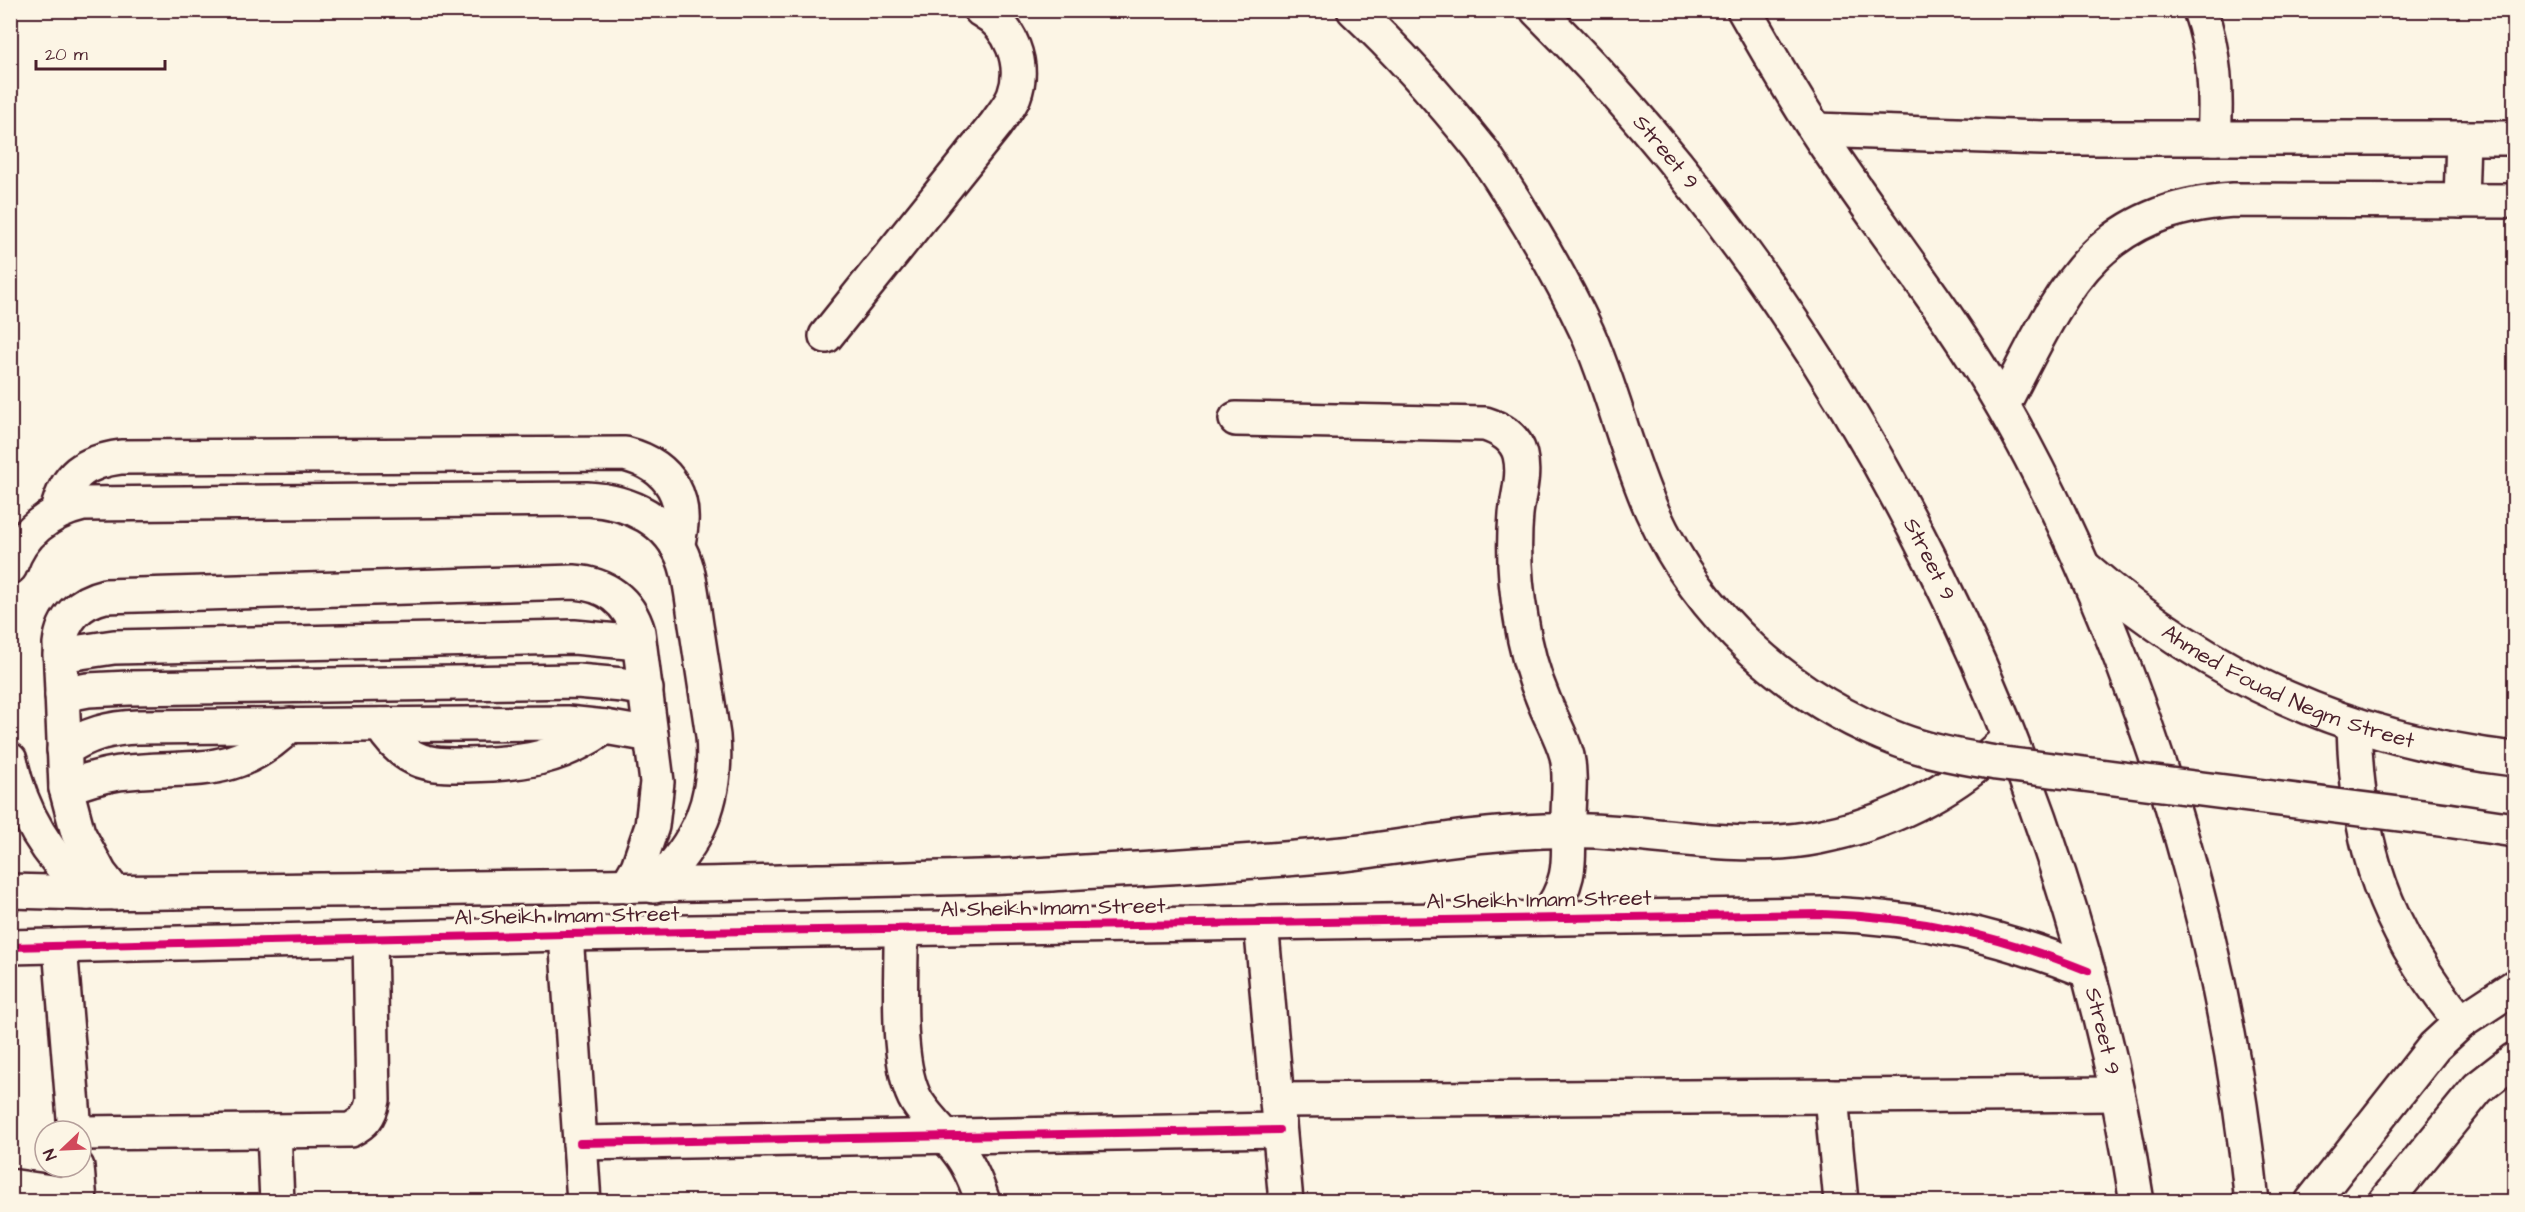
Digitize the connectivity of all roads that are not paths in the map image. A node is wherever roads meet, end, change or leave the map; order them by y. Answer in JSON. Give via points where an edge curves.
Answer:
{"nodes":[{"id":1,"x":981,"y":10,"type":"edge"},
{"id":2,"x":1354,"y":10,"type":"edge"},
{"id":3,"x":1537,"y":10,"type":"edge"},
{"id":4,"x":1743,"y":10,"type":"edge"},
{"id":5,"x":2200,"y":10,"type":"edge"},
{"id":6,"x":1815,"y":130,"type":"junction"},
{"id":7,"x":2214,"y":138,"type":"junction"},
{"id":8,"x":2463,"y":138,"type":"junction"},
{"id":9,"x":2514,"y":138,"type":"edge"},
{"id":10,"x":2461,"y":201,"type":"junction"},
{"id":11,"x":2514,"y":201,"type":"edge"},
{"id":12,"x":826,"y":336,"type":"dead end"},
{"id":13,"x":2003,"y":405,"type":"junction"},
{"id":14,"x":1236,"y":419,"type":"dead end"},
{"id":15,"x":57,"y":512,"type":"junction"},
{"id":16,"x":678,"y":546,"type":"junction"},
{"id":17,"x":10,"y":567,"type":"edge"},
{"id":18,"x":2085,"y":568,"type":"junction"},
{"id":19,"x":639,"y":643,"type":"junction"},
{"id":20,"x":60,"y":655,"type":"junction"},
{"id":21,"x":646,"y":689,"type":"junction"},
{"id":22,"x":62,"y":695,"type":"junction"},
{"id":23,"x":290,"y":725,"type":"junction"},
{"id":24,"x":2354,"y":725,"type":"junction"},
{"id":25,"x":651,"y":735,"type":"junction"},
{"id":26,"x":2009,"y":738,"type":"junction"},
{"id":27,"x":64,"y":750,"type":"junction"},
{"id":28,"x":2514,"y":759,"type":"edge"},
{"id":29,"x":10,"y":760,"type":"edge"},
{"id":30,"x":66,"y":788,"type":"junction"},
{"id":31,"x":1568,"y":830,"type":"junction"},
{"id":32,"x":2514,"y":830,"type":"edge"},
{"id":33,"x":641,"y":886,"type":"junction"},
{"id":34,"x":10,"y":891,"type":"edge"},
{"id":35,"x":101,"y":893,"type":"junction"},
{"id":36,"x":1545,"y":918,"type":"junction"},
{"id":37,"x":1261,"y":922,"type":"junction"},
{"id":38,"x":901,"y":928,"type":"junction"},
{"id":39,"x":566,"y":934,"type":"junction"},
{"id":40,"x":370,"y":938,"type":"junction"},
{"id":41,"x":60,"y":946,"type":"junction"},
{"id":42,"x":10,"y":947,"type":"edge"},
{"id":43,"x":2088,"y":971,"type":"junction"},
{"id":44,"x":2514,"y":987,"type":"edge"},
{"id":45,"x":2461,"y":1022,"type":"junction"},
{"id":46,"x":2514,"y":1060,"type":"edge"},
{"id":47,"x":2117,"y":1094,"type":"junction"},
{"id":48,"x":1831,"y":1096,"type":"junction"},
{"id":49,"x":1278,"y":1115,"type":"junction"},
{"id":50,"x":74,"y":1119,"type":"edge"},
{"id":51,"x":274,"y":1131,"type":"junction"},
{"id":52,"x":93,"y":1132,"type":"edge"},
{"id":53,"x":944,"y":1136,"type":"junction"},
{"id":54,"x":580,"y":1143,"type":"junction"},
{"id":55,"x":10,"y":1186,"type":"edge"},
{"id":56,"x":79,"y":1188,"type":"edge"},
{"id":57,"x":277,"y":1202,"type":"edge"},
{"id":58,"x":584,"y":1202,"type":"edge"},
{"id":59,"x":983,"y":1202,"type":"edge"},
{"id":60,"x":1286,"y":1202,"type":"edge"},
{"id":61,"x":1841,"y":1202,"type":"edge"},
{"id":62,"x":2137,"y":1202,"type":"edge"},
{"id":63,"x":2252,"y":1202,"type":"edge"},
{"id":64,"x":2312,"y":1202,"type":"edge"},
{"id":65,"x":2385,"y":1202,"type":"edge"}],
"edges":[{"from":1,"to":12,"type":"street","via":[[1000,24],[1015,51],[1014,96],[996,124]]},
{"from":2,"to":32,"type":"street","bridge":true,"via":[[1438,97],[1482,151],[1521,209],[1587,333],[1648,502],[1675,555],[1735,634],[1811,697],[1900,741],[1948,755]]},
{"from":3,"to":26,"type":"street","name":"Street 9","via":[[1686,177],[1807,344],[1912,523],[1958,616]]},
{"from":4,"to":6,"type":"street"},
{"from":5,"to":7,"type":"street","via":[[2212,53]]},
{"from":6,"to":7,"type":"street","via":[[2043,138]]},
{"from":6,"to":13,"type":"street"},
{"from":7,"to":8,"type":"street"},
{"from":8,"to":9,"type":"street"},
{"from":8,"to":10,"type":"street"},
{"from":10,"to":11,"type":"street"},
{"from":10,"to":13,"type":"street","via":[[2233,200],[2177,208],[2151,219],[2102,248],[2081,269],[2064,291]]},
{"from":13,"to":18,"type":"street"},
{"from":14,"to":31,"type":"street","via":[[1485,424],[1497,428],[1515,443],[1522,466],[1516,515],[1516,590],[1532,664],[1566,753],[1570,772]]},
{"from":15,"to":16,"type":"street","via":[[97,503],[602,500],[624,504],[645,514]]},
{"from":15,"to":16,"type":"street","via":[[73,476],[95,461],[121,457],[626,454],[653,465],[674,487],[683,516]]},
{"from":15,"to":17,"type":"street","via":[[30,533]]},
{"from":16,"to":33,"type":"street","via":[[688,576],[715,760],[707,807],[686,851]]},
{"from":18,"to":24,"type":"street","name":"Ahmed Fouad Negm Street","via":[[2167,633],[2212,661],[2258,686]]},
{"from":18,"to":63,"type":"street","via":[[2149,732],[2181,828],[2229,1034],[2244,1121]]},
{"from":19,"to":20,"type":"street","via":[[574,638],[114,647]]},
{"from":19,"to":20,"type":"street","via":[[630,612],[615,595],[596,585],[574,582],[105,596],[86,602],[70,615],[61,634]]},
{"from":19,"to":21,"type":"street"},
{"from":20,"to":22,"type":"street"},
{"from":21,"to":22,"type":"street","via":[[577,681],[129,688]]},
{"from":21,"to":25,"type":"street"},
{"from":22,"to":27,"type":"street"},
{"from":23,"to":25,"type":"street","via":[[381,725],[398,748],[437,765],[535,760],[572,747],[605,727]]},
{"from":23,"to":27,"type":"street","via":[[121,728],[90,735]]},
{"from":23,"to":30,"type":"street","via":[[264,748],[231,764],[120,773]]},
{"from":24,"to":28,"type":"street","name":"Ahmed Fouad Negm Street","via":[[2447,749]]},
{"from":24,"to":45,"type":"street","via":[[2361,818],[2372,863],[2408,949]]},
{"from":25,"to":33,"type":"street","via":[[657,782],[652,825],[638,867]]},
{"from":26,"to":31,"type":"street","name":"Al Sheikh Imam Street","via":[[1952,784],[1920,802],[1852,829],[1816,837],[1743,844]]},
{"from":26,"to":43,"type":"street","name":"Street 9","via":[[2060,874]]},
{"from":27,"to":30,"type":"street"},
{"from":29,"to":35,"type":"street","via":[[36,833],[68,875]]},
{"from":30,"to":35,"type":"street","via":[[78,833],[100,874]]},
{"from":31,"to":33,"type":"street","name":"Al Sheikh Imam Street","via":[[1471,836],[1289,859],[1046,874]]},
{"from":31,"to":36,"type":"street","via":[[1569,870],[1560,896]]},
{"from":33,"to":35,"type":"street","name":"Al Sheikh Imam Street"},
{"from":34,"to":35,"type":"street","name":"Al Sheikh Imam Street"},
{"from":36,"to":37,"type":"street","name":"Al Sheikh Imam Street"},
{"from":36,"to":43,"type":"street","name":"Al Sheikh Imam Street","via":[[1868,915],[1958,928]]},
{"from":37,"to":38,"type":"street","name":"Al Sheikh Imam Street"},
{"from":37,"to":49,"type":"street"},
{"from":38,"to":39,"type":"street","name":"Al Sheikh Imam Street"},
{"from":38,"to":53,"type":"street","via":[[902,1056],[916,1100]]},
{"from":39,"to":40,"type":"street","name":"Al Sheikh Imam Street"},
{"from":39,"to":54,"type":"street"},
{"from":40,"to":41,"type":"street","name":"Al Sheikh Imam Street"},
{"from":40,"to":51,"type":"street","via":[[371,1110],[366,1119],[350,1130]]},
{"from":41,"to":42,"type":"street","name":"Al Sheikh Imam Street"},
{"from":41,"to":50,"type":"street"},
{"from":43,"to":47,"type":"street","name":"Street 9"},
{"from":44,"to":45,"type":"street"},
{"from":45,"to":64,"type":"street","via":[[2410,1075]]},
{"from":46,"to":65,"type":"street","via":[[2478,1088]]},
{"from":47,"to":48,"type":"street"},
{"from":47,"to":62,"type":"street","name":"Street 9"},
{"from":48,"to":49,"type":"street"},
{"from":48,"to":61,"type":"street"},
{"from":49,"to":53,"type":"street"},
{"from":49,"to":60,"type":"street"},
{"from":51,"to":52,"type":"street"},
{"from":51,"to":57,"type":"street"},
{"from":53,"to":54,"type":"street"},
{"from":53,"to":59,"type":"street","via":[[970,1170]]},
{"from":54,"to":58,"type":"street"},
{"from":55,"to":56,"type":"street"}]}
